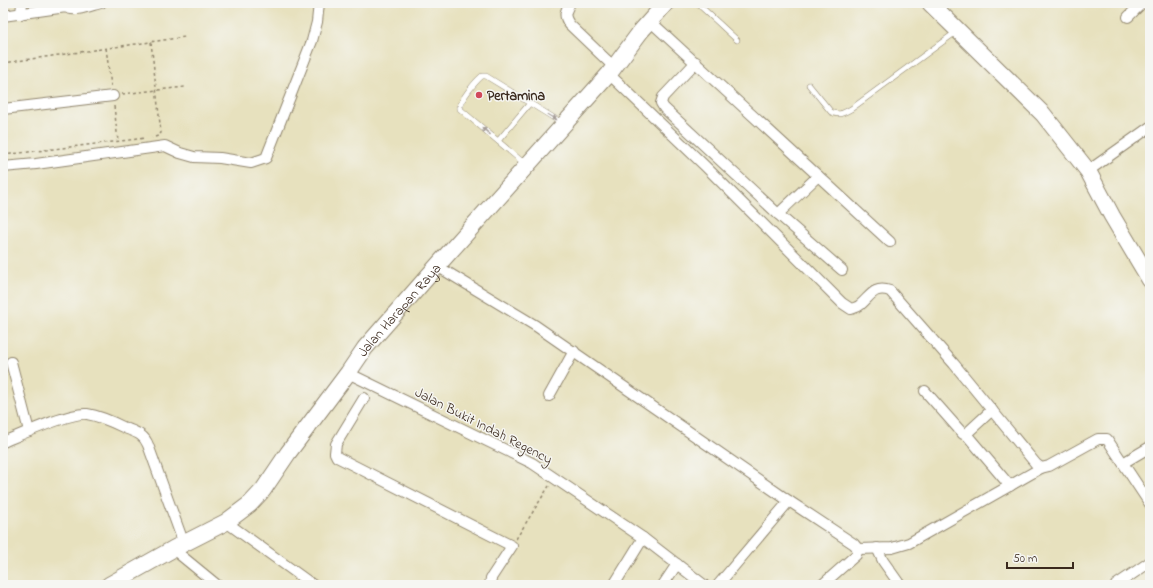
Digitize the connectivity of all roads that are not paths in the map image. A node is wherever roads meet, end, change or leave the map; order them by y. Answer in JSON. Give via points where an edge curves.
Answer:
{"nodes":[{"id":1,"x":22,"y":3,"type":"edge"},
{"id":2,"x":101,"y":3,"type":"edge"},
{"id":3,"x":319,"y":3,"type":"edge"},
{"id":4,"x":570,"y":3,"type":"edge"},
{"id":5,"x":666,"y":3,"type":"edge"},
{"id":6,"x":697,"y":3,"type":"edge"},
{"id":7,"x":930,"y":3,"type":"edge"},
{"id":8,"x":1142,"y":3,"type":"edge"},
{"id":9,"x":65,"y":5,"type":"edge"},
{"id":10,"x":21,"y":14,"type":"junction"},
{"id":11,"x":3,"y":16,"type":"edge"},
{"id":12,"x":1128,"y":17,"type":"dead end"},
{"id":13,"x":650,"y":21,"type":"junction"},
{"id":14,"x":957,"y":31,"type":"junction"},
{"id":15,"x":737,"y":40,"type":"dead end"},
{"id":16,"x":696,"y":62,"type":"junction"},
{"id":17,"x":612,"y":71,"type":"junction"},
{"id":18,"x":809,"y":85,"type":"dead end"},
{"id":19,"x":113,"y":96,"type":"road end"},
{"id":20,"x":530,"y":103,"type":"junction"},
{"id":21,"x":3,"y":109,"type":"edge"},
{"id":22,"x":564,"y":124,"type":"junction"},
{"id":23,"x":1150,"y":127,"type":"edge"},
{"id":24,"x":498,"y":141,"type":"junction"},
{"id":25,"x":527,"y":166,"type":"junction"},
{"id":26,"x":3,"y":167,"type":"edge"},
{"id":27,"x":1088,"y":171,"type":"junction"},
{"id":28,"x":818,"y":176,"type":"junction"},
{"id":29,"x":778,"y":214,"type":"junction"},
{"id":30,"x":890,"y":242,"type":"dead end"},
{"id":31,"x":437,"y":266,"type":"junction"},
{"id":32,"x":842,"y":270,"type":"dead end"},
{"id":33,"x":1150,"y":280,"type":"edge"},
{"id":34,"x":574,"y":351,"type":"junction"},
{"id":35,"x":11,"y":362,"type":"dead end"},
{"id":36,"x":348,"y":373,"type":"junction"},
{"id":37,"x":925,"y":391,"type":"dead end"},
{"id":38,"x":550,"y":396,"type":"dead end"},
{"id":39,"x":364,"y":398,"type":"dead end"},
{"id":40,"x":992,"y":410,"type":"junction"},
{"id":41,"x":29,"y":431,"type":"junction"},
{"id":42,"x":966,"y":434,"type":"junction"},
{"id":43,"x":3,"y":442,"type":"edge"},
{"id":44,"x":1150,"y":447,"type":"edge"},
{"id":45,"x":1122,"y":463,"type":"junction"},
{"id":46,"x":1042,"y":468,"type":"junction"},
{"id":47,"x":1010,"y":486,"type":"junction"},
{"id":48,"x":789,"y":500,"type":"junction"},
{"id":49,"x":1150,"y":504,"type":"edge"},
{"id":50,"x":226,"y":522,"type":"junction"},
{"id":51,"x":643,"y":538,"type":"junction"},
{"id":52,"x":178,"y":546,"type":"junction"},
{"id":53,"x":877,"y":548,"type":"junction"},
{"id":54,"x":858,"y":549,"type":"junction"},
{"id":55,"x":1150,"y":562,"type":"edge"},
{"id":56,"x":677,"y":564,"type":"junction"},
{"id":57,"x":115,"y":584,"type":"edge"},
{"id":58,"x":217,"y":585,"type":"edge"},
{"id":59,"x":313,"y":585,"type":"edge"},
{"id":60,"x":490,"y":585,"type":"edge"},
{"id":61,"x":614,"y":585,"type":"edge"},
{"id":62,"x":662,"y":585,"type":"edge"},
{"id":63,"x":704,"y":585,"type":"edge"},
{"id":64,"x":718,"y":585,"type":"edge"},
{"id":65,"x":822,"y":585,"type":"edge"},
{"id":66,"x":900,"y":585,"type":"edge"},
{"id":67,"x":1116,"y":585,"type":"edge"}],
"edges":[{"from":1,"to":10,"type":"street"},
{"from":2,"to":9,"type":"street","via":[[75,9],[68,9]]},
{"from":3,"to":26,"type":"street","via":[[312,41],[266,158],[251,163],[194,157],[165,146]]},
{"from":4,"to":17,"type":"street","via":[[566,19]]},
{"from":5,"to":13,"type":"main road","name":"Jalan Harapan Raya"},
{"from":6,"to":15,"type":"lane"},
{"from":7,"to":14,"type":"main road"},
{"from":8,"to":12,"type":"street"},
{"from":9,"to":10,"type":"street"},
{"from":10,"to":11,"type":"street"},
{"from":13,"to":16,"type":"street"},
{"from":13,"to":17,"type":"main road","name":"Jalan Harapan Raya"},
{"from":14,"to":18,"type":"lane","via":[[840,115],[831,112]]},
{"from":14,"to":27,"type":"main road","via":[[1043,114]]},
{"from":16,"to":28,"type":"street"},
{"from":16,"to":29,"type":"street","via":[[663,97],[664,108]]},
{"from":17,"to":22,"type":"main road","name":"Jalan Harapan Raya"},
{"from":17,"to":40,"type":"street","via":[[842,303],[851,309],[859,306],[870,294],[881,289],[890,291]]},
{"from":19,"to":21,"type":"street"},
{"from":20,"to":22,"type":"lane","one_way":true},
{"from":20,"to":24,"type":"lane"},
{"from":24,"to":20,"type":"lane","one_way":true,"via":[[459,107],[478,79],[486,76]]},
{"from":22,"to":25,"type":"main road","name":"Jalan Harapan Raya"},
{"from":23,"to":27,"type":"street"},
{"from":24,"to":25,"type":"lane"},
{"from":25,"to":31,"type":"main road","name":"Jalan Harapan Raya"},
{"from":27,"to":33,"type":"main road"},
{"from":28,"to":29,"type":"street"},
{"from":28,"to":30,"type":"street"},
{"from":29,"to":32,"type":"street"},
{"from":31,"to":34,"type":"street"},
{"from":31,"to":36,"type":"main road","name":"Jalan Harapan Raya","via":[[365,348]]},
{"from":34,"to":38,"type":"street"},
{"from":34,"to":48,"type":"street"},
{"from":35,"to":41,"type":"street"},
{"from":36,"to":50,"type":"main road","name":"Jalan Harapan Raya","via":[[263,490],[244,510]]},
{"from":36,"to":51,"type":"street","name":"Jalan Bukit Indah Regency","via":[[532,463]]},
{"from":37,"to":42,"type":"street","via":[[958,430]]},
{"from":39,"to":60,"type":"street","via":[[336,444],[337,457],[512,546],[491,578]]},
{"from":40,"to":42,"type":"street"},
{"from":40,"to":46,"type":"street"},
{"from":41,"to":43,"type":"street"},
{"from":41,"to":52,"type":"street","via":[[76,415],[87,414],[110,420],[143,436],[148,445]]},
{"from":42,"to":47,"type":"street"},
{"from":44,"to":45,"type":"street"},
{"from":45,"to":46,"type":"street","via":[[1107,439],[1103,438]]},
{"from":45,"to":49,"type":"street"},
{"from":46,"to":47,"type":"street"},
{"from":47,"to":53,"type":"street","via":[[909,543],[892,548]]},
{"from":48,"to":54,"type":"street"},
{"from":48,"to":64,"type":"street"},
{"from":50,"to":52,"type":"main road","name":"Jalan Harapan Raya"},
{"from":50,"to":59,"type":"street"},
{"from":51,"to":56,"type":"street","name":"Jalan Bukit Indah Regency"},
{"from":51,"to":61,"type":"street"},
{"from":52,"to":57,"type":"main road","name":"Jalan Harapan Raya"},
{"from":52,"to":58,"type":"street"},
{"from":53,"to":54,"type":"street"},
{"from":53,"to":66,"type":"street"},
{"from":54,"to":65,"type":"street","via":[[856,555]]},
{"from":55,"to":67,"type":"street"},
{"from":56,"to":62,"type":"street"},
{"from":56,"to":63,"type":"street","name":"Jalan Bukit Indah Regency"}]}
